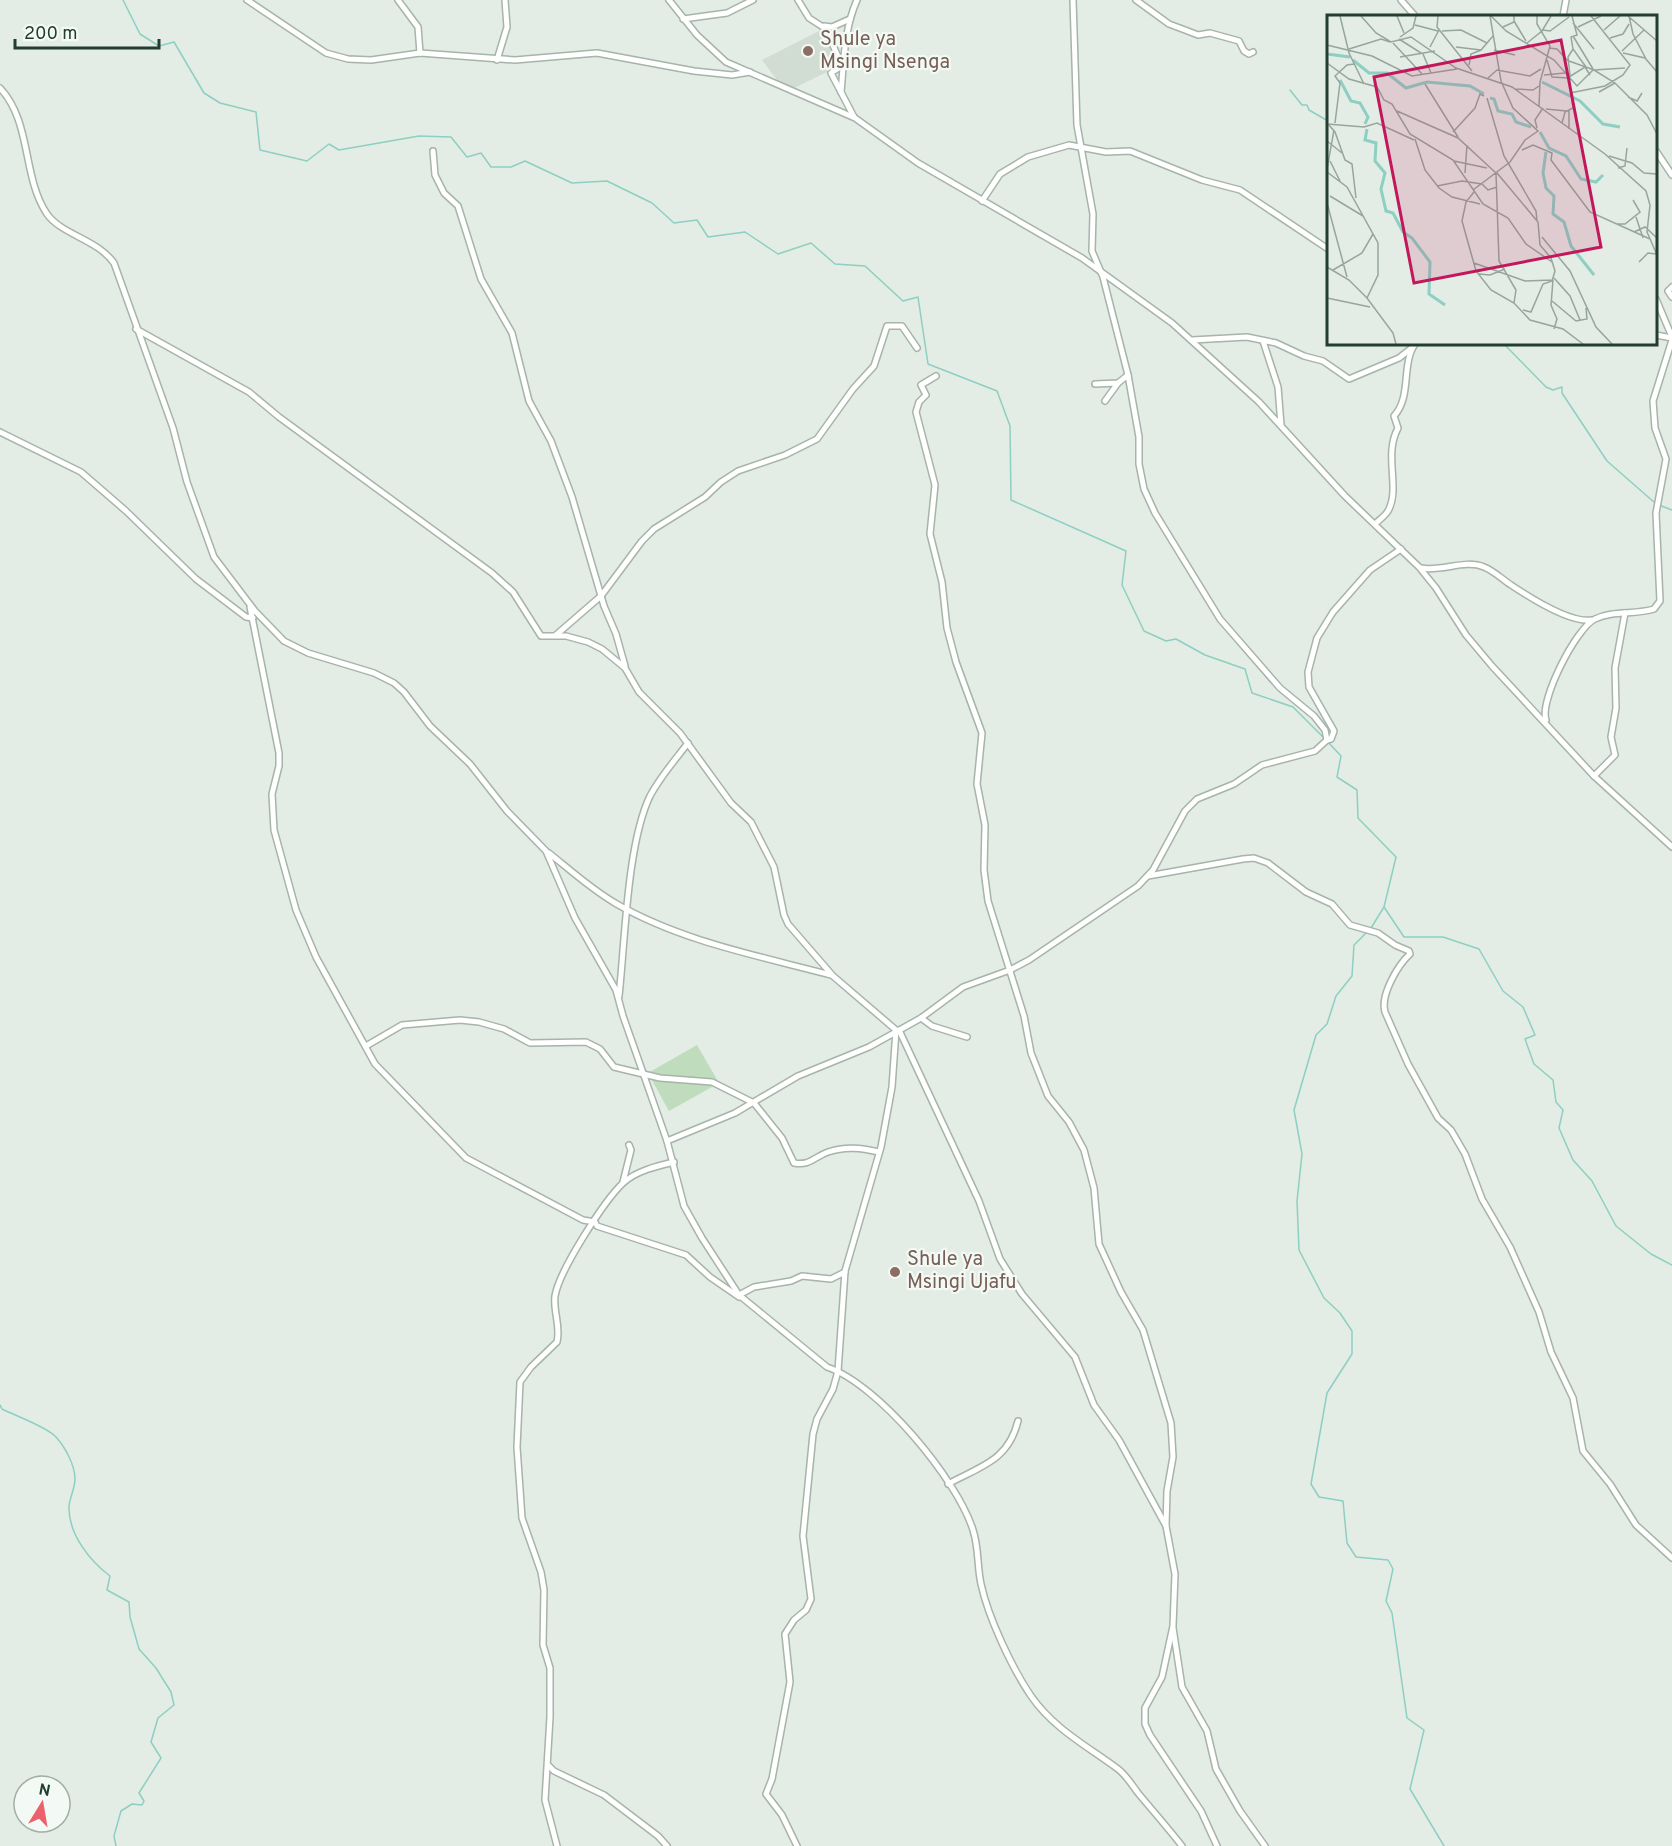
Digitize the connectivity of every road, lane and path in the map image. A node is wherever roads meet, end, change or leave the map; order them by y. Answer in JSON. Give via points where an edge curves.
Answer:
{"nodes":[{"id":1,"x":247,"y":0,"type":"edge"},
{"id":2,"x":398,"y":0,"type":"edge"},
{"id":3,"x":505,"y":0,"type":"edge"},
{"id":4,"x":669,"y":0,"type":"edge"},
{"id":5,"x":753,"y":0,"type":"edge"},
{"id":6,"x":798,"y":0,"type":"edge"},
{"id":7,"x":857,"y":0,"type":"edge"},
{"id":8,"x":1073,"y":0,"type":"edge"},
{"id":9,"x":1136,"y":0,"type":"edge"},
{"id":10,"x":1401,"y":0,"type":"edge"},
{"id":11,"x":1566,"y":0,"type":"edge"},
{"id":12,"x":1414,"y":15,"type":"edge"},
{"id":13,"x":1563,"y":15,"type":"edge"},
{"id":14,"x":683,"y":19,"type":"junction"},
{"id":15,"x":850,"y":19,"type":"junction"},
{"id":16,"x":822,"y":26,"type":"junction"},
{"id":17,"x":1253,"y":52,"type":"dead end"},
{"id":18,"x":420,"y":53,"type":"junction"},
{"id":19,"x":497,"y":60,"type":"junction"},
{"id":20,"x":753,"y":72,"type":"junction"},
{"id":21,"x":0,"y":88,"type":"edge"},
{"id":22,"x":841,"y":92,"type":"junction"},
{"id":23,"x":855,"y":118,"type":"junction"},
{"id":24,"x":1081,"y":146,"type":"junction"},
{"id":25,"x":433,"y":151,"type":"dead end"},
{"id":26,"x":1657,"y":155,"type":"edge"},
{"id":27,"x":1672,"y":175,"type":"edge"},
{"id":28,"x":982,"y":201,"type":"junction"},
{"id":29,"x":1327,"y":248,"type":"edge"},
{"id":30,"x":1100,"y":270,"type":"junction"},
{"id":31,"x":1672,"y":287,"type":"edge"},
{"id":32,"x":1672,"y":297,"type":"edge"},
{"id":33,"x":1657,"y":301,"type":"edge"},
{"id":34,"x":136,"y":329,"type":"junction"},
{"id":35,"x":1657,"y":335,"type":"edge"},
{"id":36,"x":1672,"y":338,"type":"edge"},
{"id":37,"x":1192,"y":340,"type":"junction"},
{"id":38,"x":1263,"y":341,"type":"junction"},
{"id":39,"x":1414,"y":345,"type":"edge"},
{"id":40,"x":917,"y":348,"type":"dead end"},
{"id":41,"x":1128,"y":375,"type":"junction"},
{"id":42,"x":936,"y":376,"type":"dead end"},
{"id":43,"x":1118,"y":383,"type":"junction"},
{"id":44,"x":1095,"y":384,"type":"dead end"},
{"id":45,"x":1106,"y":401,"type":"dead end"},
{"id":46,"x":1281,"y":425,"type":"junction"},
{"id":47,"x":0,"y":432,"type":"edge"},
{"id":48,"x":1672,"y":466,"type":"edge"},
{"id":49,"x":1664,"y":470,"type":"junction"},
{"id":50,"x":1375,"y":524,"type":"junction"},
{"id":51,"x":1401,"y":549,"type":"junction"},
{"id":52,"x":1419,"y":567,"type":"junction"},
{"id":53,"x":601,"y":596,"type":"junction"},
{"id":54,"x":249,"y":602,"type":"junction"},
{"id":55,"x":1625,"y":613,"type":"junction"},
{"id":56,"x":253,"y":618,"type":"junction"},
{"id":57,"x":1595,"y":619,"type":"junction"},
{"id":58,"x":556,"y":636,"type":"junction"},
{"id":59,"x":625,"y":668,"type":"junction"},
{"id":60,"x":1548,"y":724,"type":"junction"},
{"id":61,"x":1327,"y":740,"type":"junction"},
{"id":62,"x":688,"y":743,"type":"junction"},
{"id":63,"x":1594,"y":776,"type":"junction"},
{"id":64,"x":1672,"y":847,"type":"edge"},
{"id":65,"x":546,"y":851,"type":"junction"},
{"id":66,"x":1148,"y":876,"type":"junction"},
{"id":67,"x":628,"y":910,"type":"junction"},
{"id":68,"x":1010,"y":970,"type":"junction"},
{"id":69,"x":833,"y":976,"type":"junction"},
{"id":70,"x":619,"y":998,"type":"junction"},
{"id":71,"x":921,"y":1018,"type":"junction"},
{"id":72,"x":897,"y":1030,"type":"junction"},
{"id":73,"x":967,"y":1037,"type":"dead end"},
{"id":74,"x":366,"y":1046,"type":"junction"},
{"id":75,"x":645,"y":1073,"type":"junction"},
{"id":76,"x":754,"y":1102,"type":"junction"},
{"id":77,"x":668,"y":1141,"type":"junction"},
{"id":78,"x":629,"y":1145,"type":"dead end"},
{"id":79,"x":879,"y":1152,"type":"junction"},
{"id":80,"x":674,"y":1162,"type":"junction"},
{"id":81,"x":623,"y":1183,"type":"junction"},
{"id":82,"x":595,"y":1222,"type":"junction"},
{"id":83,"x":845,"y":1272,"type":"junction"},
{"id":84,"x":739,"y":1295,"type":"junction"},
{"id":85,"x":748,"y":1303,"type":"junction"},
{"id":86,"x":838,"y":1371,"type":"junction"},
{"id":87,"x":1018,"y":1421,"type":"dead end"},
{"id":88,"x":948,"y":1484,"type":"junction"},
{"id":89,"x":1166,"y":1526,"type":"junction"},
{"id":90,"x":1672,"y":1558,"type":"edge"},
{"id":91,"x":1173,"y":1626,"type":"junction"},
{"id":92,"x":548,"y":1764,"type":"junction"},
{"id":93,"x":557,"y":1846,"type":"edge"},
{"id":94,"x":667,"y":1846,"type":"edge"},
{"id":95,"x":796,"y":1846,"type":"edge"},
{"id":96,"x":1182,"y":1846,"type":"edge"},
{"id":97,"x":1217,"y":1846,"type":"edge"},
{"id":98,"x":1265,"y":1846,"type":"edge"}],
"edges":[{"from":1,"to":18,"type":"street","via":[[336,57],[371,60]]},
{"from":2,"to":18,"type":"street","via":[[418,27]]},
{"from":3,"to":19,"type":"street","via":[[507,27]]},
{"from":4,"to":14,"type":"street"},
{"from":5,"to":14,"type":"street","via":[[727,13]]},
{"from":6,"to":16,"type":"street","via":[[809,18]]},
{"from":7,"to":15,"type":"street"},
{"from":8,"to":24,"type":"street","via":[[1073,63]]},
{"from":9,"to":17,"type":"street","via":[[1169,24],[1198,35],[1207,32],[1241,42],[1244,51]]},
{"from":10,"to":12,"type":"street"},
{"from":11,"to":13,"type":"street"},
{"from":14,"to":20,"type":"street","via":[[721,58]]},
{"from":15,"to":16,"type":"street","via":[[832,27]]},
{"from":15,"to":22,"type":"street"},
{"from":16,"to":22,"type":"street","via":[[842,66],[831,74]]},
{"from":18,"to":19,"type":"street"},
{"from":19,"to":20,"type":"street","via":[[597,53],[694,71],[732,75]]},
{"from":20,"to":23,"type":"street"},
{"from":21,"to":34,"type":"street","via":[[13,107],[38,196],[48,215],[111,258]]},
{"from":22,"to":23,"type":"street"},
{"from":23,"to":28,"type":"street","via":[[913,160]]},
{"from":24,"to":28,"type":"street","via":[[1064,146],[1019,161],[1000,174]]},
{"from":24,"to":29,"type":"street","via":[[1106,152],[1135,152],[1202,180],[1240,190]]},
{"from":24,"to":30,"type":"street","via":[[1093,214],[1092,251]]},
{"from":25,"to":53,"type":"street","via":[[435,175],[444,193],[458,206],[481,279],[513,333],[529,400],[551,441],[572,497]]},
{"from":26,"to":27,"type":"street"},
{"from":28,"to":30,"type":"street"},
{"from":30,"to":37,"type":"street"},
{"from":30,"to":41,"type":"street"},
{"from":31,"to":32,"type":"street","via":[[1668,291]]},
{"from":33,"to":36,"type":"street"},
{"from":34,"to":54,"type":"street","via":[[173,428],[209,549]]},
{"from":34,"to":58,"type":"street","via":[[256,396],[492,573],[513,592],[537,632],[546,637]]},
{"from":35,"to":36,"type":"street"},
{"from":36,"to":49,"type":"street","via":[[1653,401],[1655,428],[1666,459]]},
{"from":37,"to":38,"type":"street","via":[[1247,337]]},
{"from":37,"to":46,"type":"street"},
{"from":38,"to":39,"type":"street","via":[[1276,342],[1323,361],[1349,379],[1399,358]]},
{"from":38,"to":46,"type":"street","via":[[1278,387]]},
{"from":39,"to":50,"type":"street","via":[[1402,409],[1395,416],[1398,428],[1390,448],[1393,481],[1389,509]]},
{"from":40,"to":53,"type":"street","via":[[902,326],[887,326],[874,366],[816,440],[738,471],[654,529]]},
{"from":41,"to":43,"type":"street"},
{"from":41,"to":61,"type":"street","via":[[1139,437],[1141,479],[1155,513],[1220,618],[1280,688],[1314,716],[1325,730]]},
{"from":42,"to":68,"type":"street","via":[[921,384],[925,396],[916,409],[935,484],[930,534],[954,657],[982,733],[977,783],[985,825],[984,876]]},
{"from":43,"to":44,"type":"street"},
{"from":43,"to":45,"type":"street"},
{"from":46,"to":50,"type":"street"},
{"from":47,"to":56,"type":"street","via":[[81,472],[196,579],[246,617]]},
{"from":48,"to":49,"type":"street"},
{"from":49,"to":55,"type":"street","via":[[1656,513],[1660,600],[1654,609]]},
{"from":50,"to":51,"type":"street"},
{"from":51,"to":52,"type":"street"},
{"from":51,"to":61,"type":"street","via":[[1370,570],[1333,612],[1317,638],[1308,680],[1334,731]]},
{"from":52,"to":57,"type":"street","via":[[1441,570],[1469,564],[1483,566],[1552,608],[1579,619]]},
{"from":52,"to":60,"type":"street","via":[[1477,648]]},
{"from":53,"to":58,"type":"street"},
{"from":53,"to":59,"type":"street"},
{"from":54,"to":56,"type":"street"},
{"from":54,"to":65,"type":"street","via":[[270,628],[292,646],[374,674],[400,688],[430,726],[466,760]]},
{"from":55,"to":57,"type":"street"},
{"from":55,"to":63,"type":"street","via":[[1613,690],[1616,708],[1611,737],[1615,755]]},
{"from":56,"to":74,"type":"street","via":[[280,760],[272,794],[275,833],[299,917],[316,957]]},
{"from":57,"to":60,"type":"street","via":[[1584,626],[1563,664],[1544,707]]},
{"from":58,"to":59,"type":"street","via":[[596,645]]},
{"from":59,"to":62,"type":"street","via":[[639,692]]},
{"from":60,"to":63,"type":"street"},
{"from":61,"to":66,"type":"street","via":[[1315,751],[1262,765],[1234,784],[1197,799],[1185,811]]},
{"from":62,"to":67,"type":"street","via":[[647,804]]},
{"from":62,"to":69,"type":"street","via":[[731,803],[751,822],[774,867],[786,920]]},
{"from":63,"to":64,"type":"street"},
{"from":65,"to":67,"type":"street","via":[[603,896]]},
{"from":65,"to":70,"type":"street","via":[[575,918]]},
{"from":66,"to":68,"type":"street","via":[[1129,893]]},
{"from":66,"to":90,"type":"street","via":[[1258,859],[1281,871],[1306,892],[1332,904],[1350,925],[1378,933],[1410,952],[1392,977],[1383,1004],[1385,1012],[1408,1064],[1438,1118],[1465,1154],[1482,1198],[1510,1247],[1573,1398],[1585,1455],[1610,1484],[1636,1525]]},
{"from":67,"to":69,"type":"street","via":[[709,942]]},
{"from":67,"to":70,"type":"street"},
{"from":68,"to":71,"type":"street","via":[[963,987]]},
{"from":68,"to":89,"type":"street","via":[[1040,1077],[1084,1150],[1094,1188],[1099,1244],[1143,1330],[1172,1423]]},
{"from":69,"to":72,"type":"street"},
{"from":70,"to":75,"type":"street"},
{"from":71,"to":72,"type":"street"},
{"from":71,"to":73,"type":"street","via":[[932,1026]]},
{"from":72,"to":76,"type":"street","via":[[862,1050],[798,1076]]},
{"from":72,"to":79,"type":"street","via":[[892,1087]]},
{"from":72,"to":89,"type":"street","via":[[980,1201],[1000,1260],[1022,1294],[1075,1358],[1094,1405],[1119,1440]]},
{"from":74,"to":75,"type":"street","via":[[402,1025],[471,1020],[504,1029],[530,1043],[590,1043],[600,1048],[614,1067]]},
{"from":74,"to":82,"type":"street","via":[[378,1069],[463,1156],[583,1220]]},
{"from":75,"to":76,"type":"street","via":[[712,1082]]},
{"from":75,"to":77,"type":"street"},
{"from":76,"to":77,"type":"street"},
{"from":76,"to":79,"type":"street","via":[[782,1138],[794,1162],[807,1164],[827,1152],[848,1147]]},
{"from":77,"to":80,"type":"street"},
{"from":78,"to":81,"type":"street"},
{"from":79,"to":83,"type":"street"},
{"from":80,"to":81,"type":"street"},
{"from":80,"to":84,"type":"street","via":[[688,1214]]},
{"from":81,"to":82,"type":"street"},
{"from":82,"to":85,"type":"street","via":[[597,1226],[689,1257]]},
{"from":82,"to":92,"type":"street","via":[[577,1248],[557,1290],[557,1342],[522,1377],[519,1388],[517,1447],[522,1518],[544,1590],[543,1645],[550,1672]]},
{"from":83,"to":84,"type":"street","via":[[831,1279],[802,1276],[754,1287]]},
{"from":83,"to":86,"type":"street"},
{"from":84,"to":85,"type":"street"},
{"from":85,"to":86,"type":"street","via":[[827,1367]]},
{"from":86,"to":88,"type":"street","via":[[896,1417]]},
{"from":86,"to":95,"type":"street","via":[[813,1434],[803,1531],[811,1599],[785,1634],[789,1687],[772,1779],[766,1791]]},
{"from":87,"to":88,"type":"street","via":[[1011,1442],[1001,1455]]},
{"from":88,"to":96,"type":"street","via":[[970,1522],[985,1599],[1008,1655],[1029,1692],[1070,1737],[1120,1770]]},
{"from":89,"to":91,"type":"street","via":[[1175,1574]]},
{"from":91,"to":97,"type":"street","via":[[1162,1677],[1145,1708],[1145,1724],[1201,1811]]},
{"from":91,"to":98,"type":"street","via":[[1182,1687],[1207,1731],[1220,1778]]},
{"from":92,"to":93,"type":"street","via":[[545,1800]]},
{"from":92,"to":94,"type":"street","via":[[554,1771],[604,1794]]}]}
